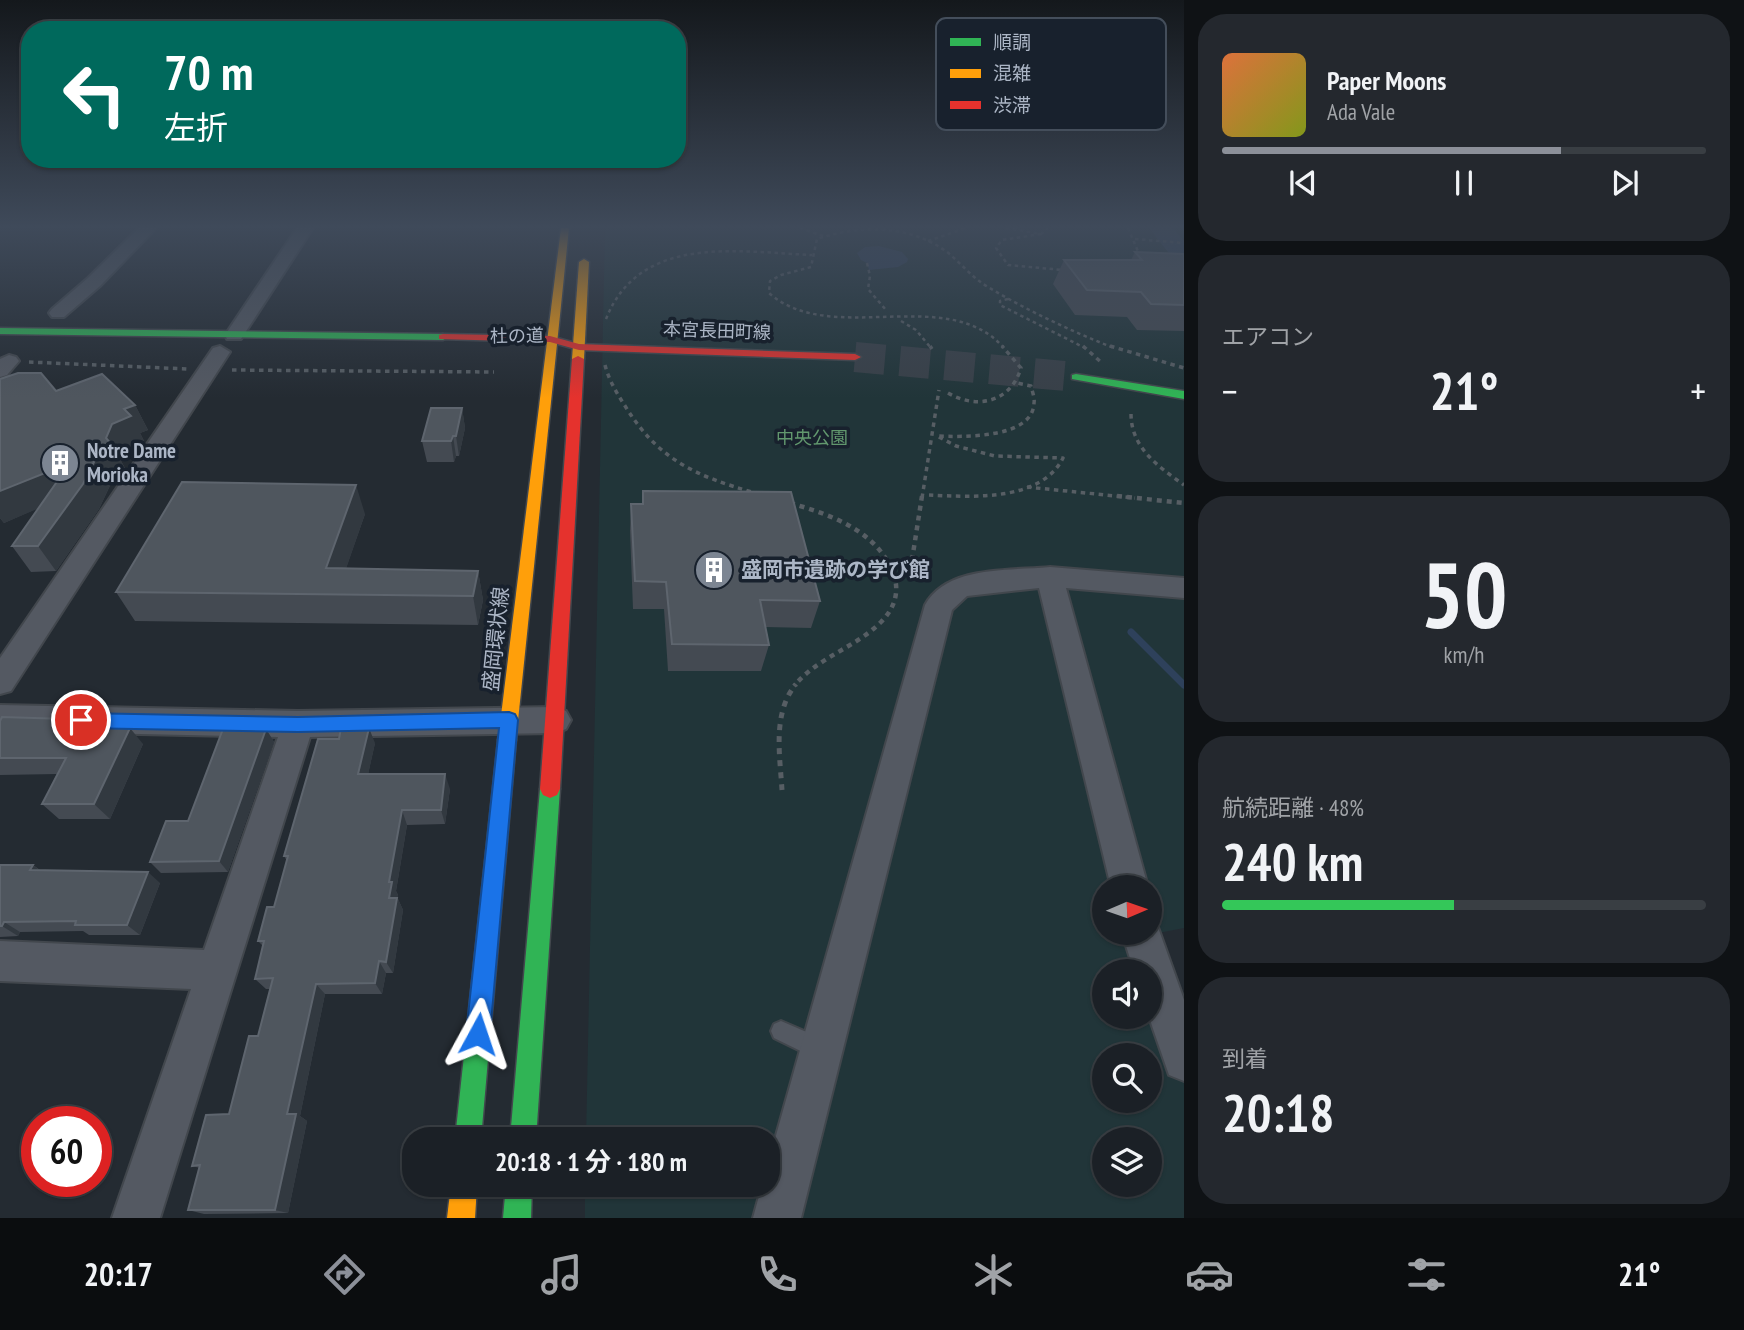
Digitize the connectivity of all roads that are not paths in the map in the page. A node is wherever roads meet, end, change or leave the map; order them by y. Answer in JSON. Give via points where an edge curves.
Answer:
{"nodes":[{"id":1,"x":91,"y":285,"type":"edge"},
{"id":2,"x":266,"y":285,"type":"edge"},
{"id":3,"x":557,"y":285,"type":"edge"},
{"id":4,"x":583,"y":285,"type":"edge"},
{"id":5,"x":58,"y":313,"type":"dead end"},
{"id":6,"x":0,"y":331,"type":"edge"},
{"id":7,"x":550,"y":339,"type":"junction"},
{"id":8,"x":579,"y":347,"type":"junction"},
{"id":9,"x":220,"y":352,"type":"junction"},
{"id":10,"x":541,"y":357,"type":"junction"},
{"id":11,"x":855,"y":357,"type":"tunnel mouth"},
{"id":12,"x":1076,"y":377,"type":"tunnel mouth"},
{"id":13,"x":1184,"y":395,"type":"edge"},
{"id":14,"x":1050,"y":577,"type":"junction"},
{"id":15,"x":1184,"y":587,"type":"edge"},
{"id":16,"x":0,"y":682,"type":"edge"},
{"id":17,"x":0,"y":718,"type":"edge"},
{"id":18,"x":509,"y":720,"type":"junction"},
{"id":19,"x":555,"y":720,"type":"junction"},
{"id":20,"x":298,"y":724,"type":"junction"},
{"id":21,"x":1126,"y":875,"type":"edge"},
{"id":22,"x":1145,"y":945,"type":"edge"},
{"id":23,"x":0,"y":961,"type":"edge"},
{"id":24,"x":217,"y":970,"type":"junction"},
{"id":25,"x":781,"y":1031,"type":"dead end"},
{"id":26,"x":821,"y":1051,"type":"junction"},
{"id":27,"x":1184,"y":1060,"type":"edge"},
{"id":28,"x":469,"y":1127,"type":"edge"},
{"id":29,"x":524,"y":1127,"type":"edge"},
{"id":30,"x":463,"y":1197,"type":"edge"},
{"id":31,"x":518,"y":1197,"type":"edge"},
{"id":32,"x":136,"y":1218,"type":"edge"},
{"id":33,"x":461,"y":1218,"type":"edge"},
{"id":34,"x":517,"y":1218,"type":"edge"},
{"id":35,"x":777,"y":1218,"type":"edge"}],
"edges":[{"from":1,"to":5,"type":"street"},
{"from":2,"to":9,"type":"street"},
{"from":3,"to":7,"type":"main road","name":"盛岡環状線"},
{"from":4,"to":8,"type":"main road"},
{"from":6,"to":9,"type":"main road","name":"杜の道"},
{"from":7,"to":8,"type":"main road","name":"杜の道"},
{"from":7,"to":9,"type":"main road","name":"杜の道"},
{"from":7,"to":10,"type":"main road","name":"盛岡環状線"},
{"from":8,"to":10,"type":"main road","name":"杜の道"},
{"from":8,"to":11,"type":"main road","name":"本宮長田町線"},
{"from":8,"to":19,"type":"main road"},
{"from":9,"to":16,"type":"street"},
{"from":10,"to":18,"type":"main road","name":"盛岡環状線"},
{"from":12,"to":13,"type":"main road"},
{"from":14,"to":15,"type":"street"},
{"from":14,"to":21,"type":"street"},
{"from":14,"to":26,"type":"street","via":[[960,588],[939,605]]},
{"from":17,"to":20,"type":"street"},
{"from":18,"to":19,"type":"street"},
{"from":18,"to":20,"type":"street"},
{"from":18,"to":28,"type":"main road","name":"盛岡環状線"},
{"from":19,"to":29,"type":"main road"},
{"from":20,"to":24,"type":"street"},
{"from":22,"to":27,"type":"street"},
{"from":23,"to":24,"type":"street"},
{"from":24,"to":32,"type":"street"},
{"from":25,"to":26,"type":"lane"},
{"from":26,"to":35,"type":"street"},
{"from":30,"to":33,"type":"main road"},
{"from":31,"to":34,"type":"main road"}]}
